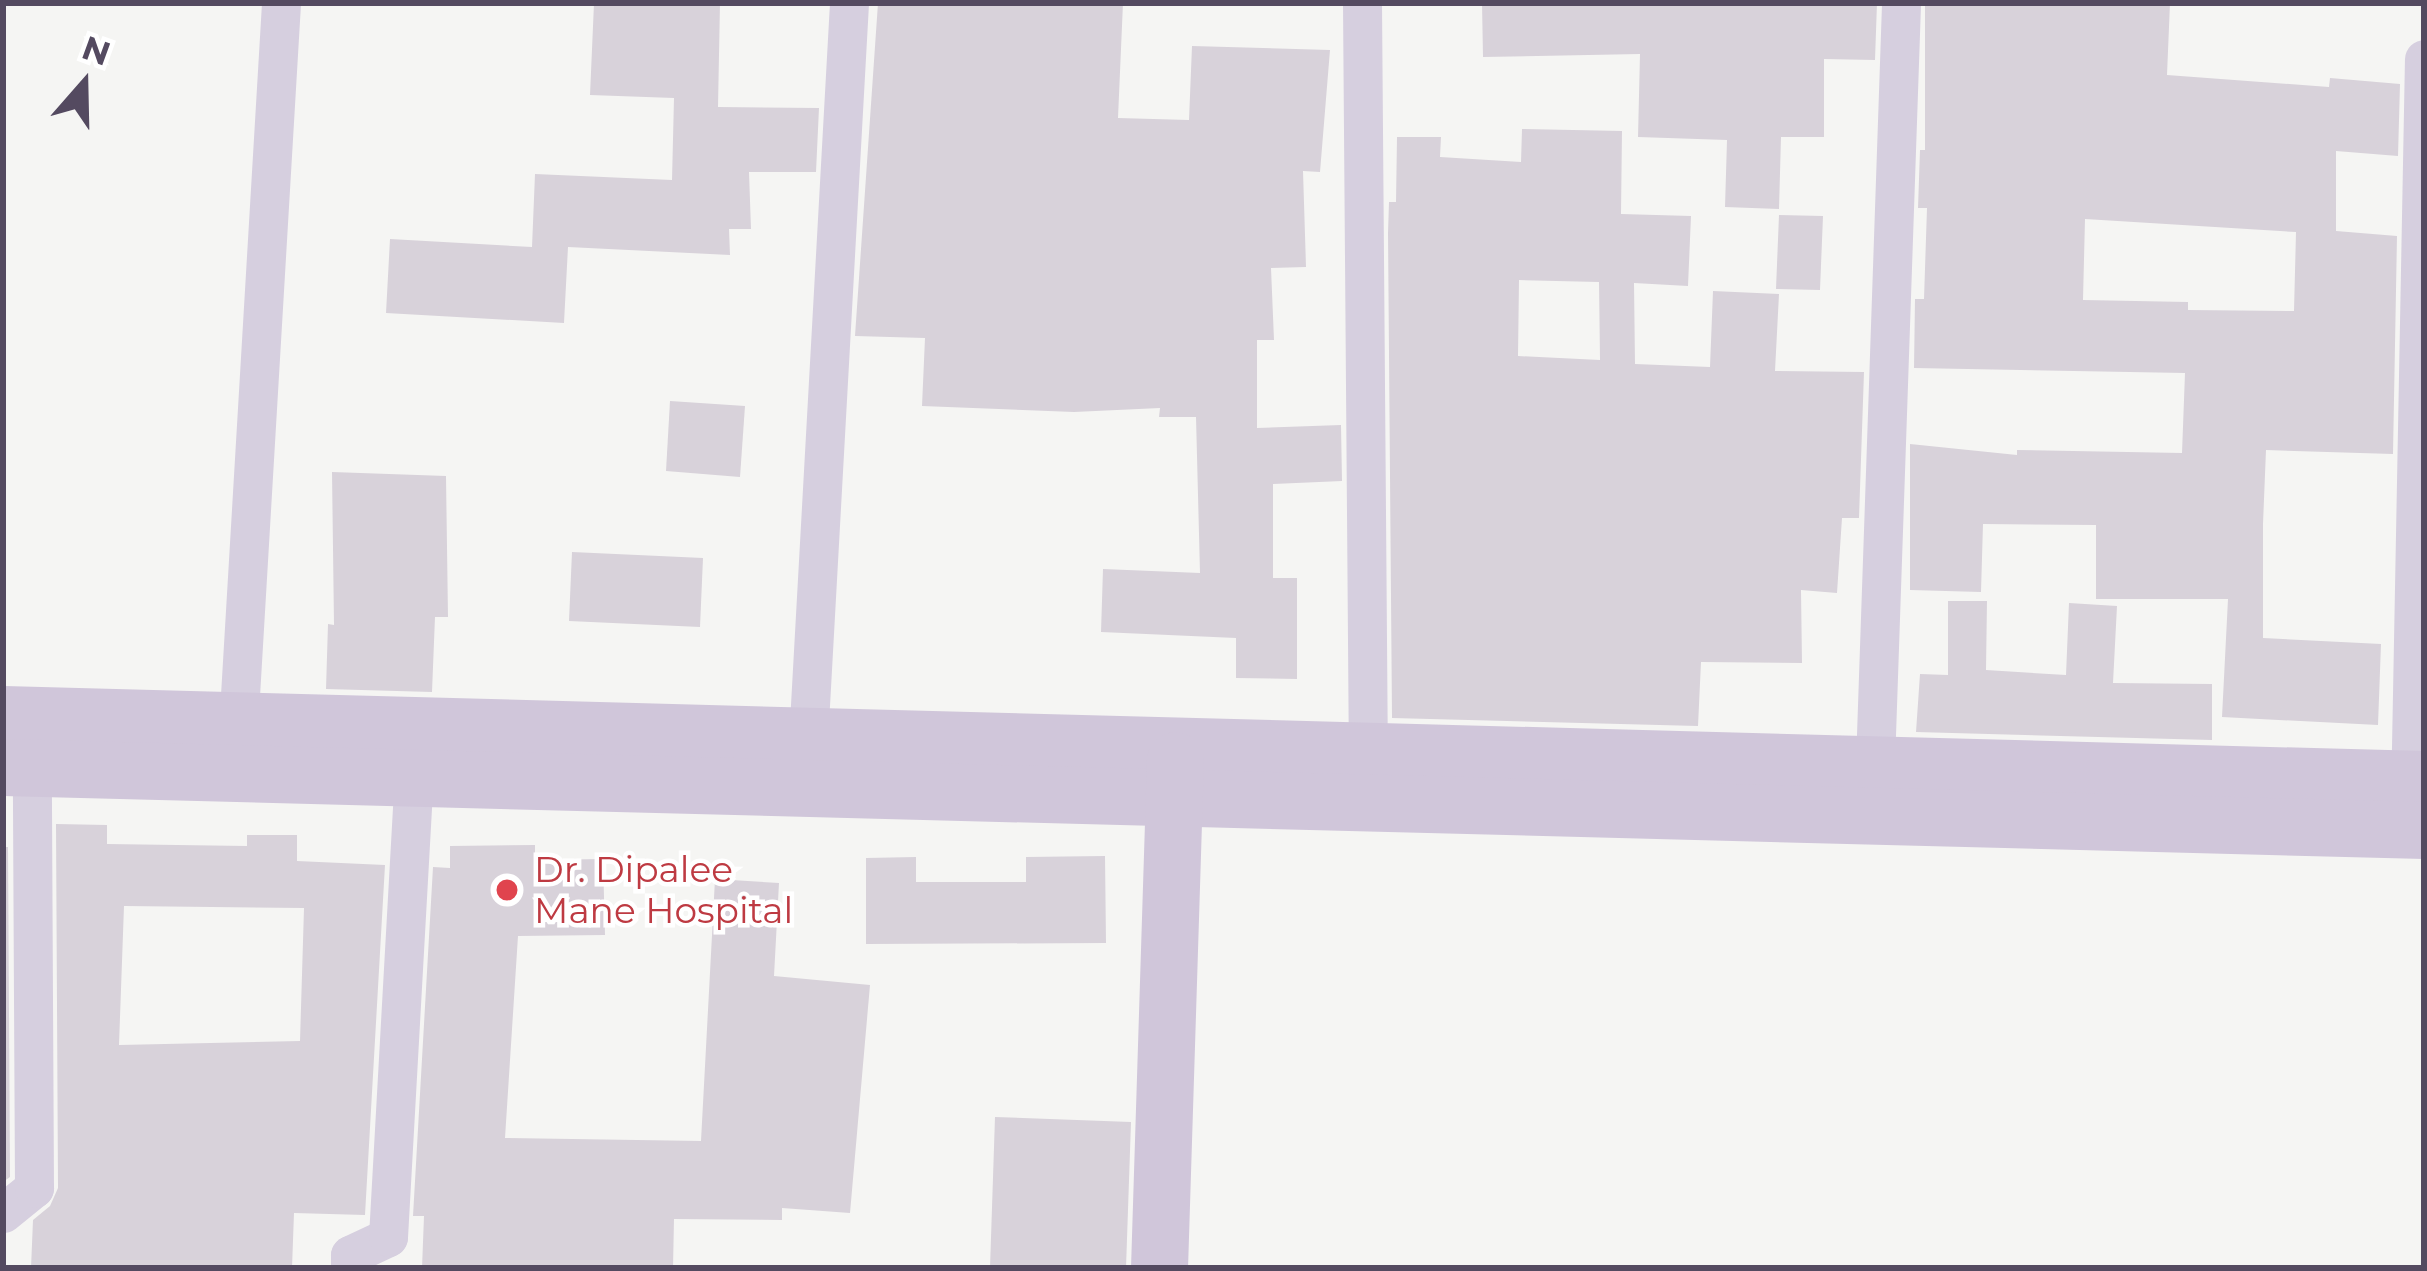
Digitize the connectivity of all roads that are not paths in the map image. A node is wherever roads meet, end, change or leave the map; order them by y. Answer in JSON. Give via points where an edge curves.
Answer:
{"nodes":[{"id":1,"x":281,"y":3,"type":"edge"},
{"id":2,"x":849,"y":3,"type":"edge"},
{"id":3,"x":1362,"y":3,"type":"edge"},
{"id":4,"x":1900,"y":3,"type":"edge"},
{"id":5,"x":2424,"y":59,"type":"edge"},
{"id":6,"x":3,"y":714,"type":"edge"},
{"id":7,"x":237,"y":747,"type":"junction"},
{"id":8,"x":807,"y":762,"type":"junction"},
{"id":9,"x":1875,"y":764,"type":"junction"},
{"id":10,"x":17,"y":767,"type":"edge"},
{"id":11,"x":1191,"y":774,"type":"junction"},
{"id":12,"x":414,"y":777,"type":"junction"},
{"id":13,"x":1368,"y":778,"type":"junction"},
{"id":14,"x":2417,"y":804,"type":"edge"},
{"id":15,"x":3,"y":1214,"type":"edge"},
{"id":16,"x":350,"y":1268,"type":"edge"},
{"id":17,"x":1160,"y":1268,"type":"edge"},
{"id":18,"x":1197,"y":1268,"type":"edge"}],
"edges":[{"from":1,"to":7,"type":"street"},
{"from":2,"to":8,"type":"street"},
{"from":3,"to":13,"type":"street"},
{"from":4,"to":9,"type":"street"},
{"from":5,"to":14,"type":"street"},
{"from":6,"to":7,"type":"street"},
{"from":7,"to":8,"type":"street"},
{"from":7,"to":10,"type":"street"},
{"from":7,"to":12,"type":"street"},
{"from":8,"to":11,"type":"street"},
{"from":8,"to":12,"type":"street"},
{"from":9,"to":13,"type":"street"},
{"from":9,"to":14,"type":"street"},
{"from":10,"to":15,"type":"street","via":[[34,1188]]},
{"from":11,"to":13,"type":"street"},
{"from":11,"to":17,"type":"street"},
{"from":11,"to":18,"type":"street"},
{"from":12,"to":16,"type":"street","via":[[388,1237],[350,1255]]},
{"from":13,"to":14,"type":"street"}]}
